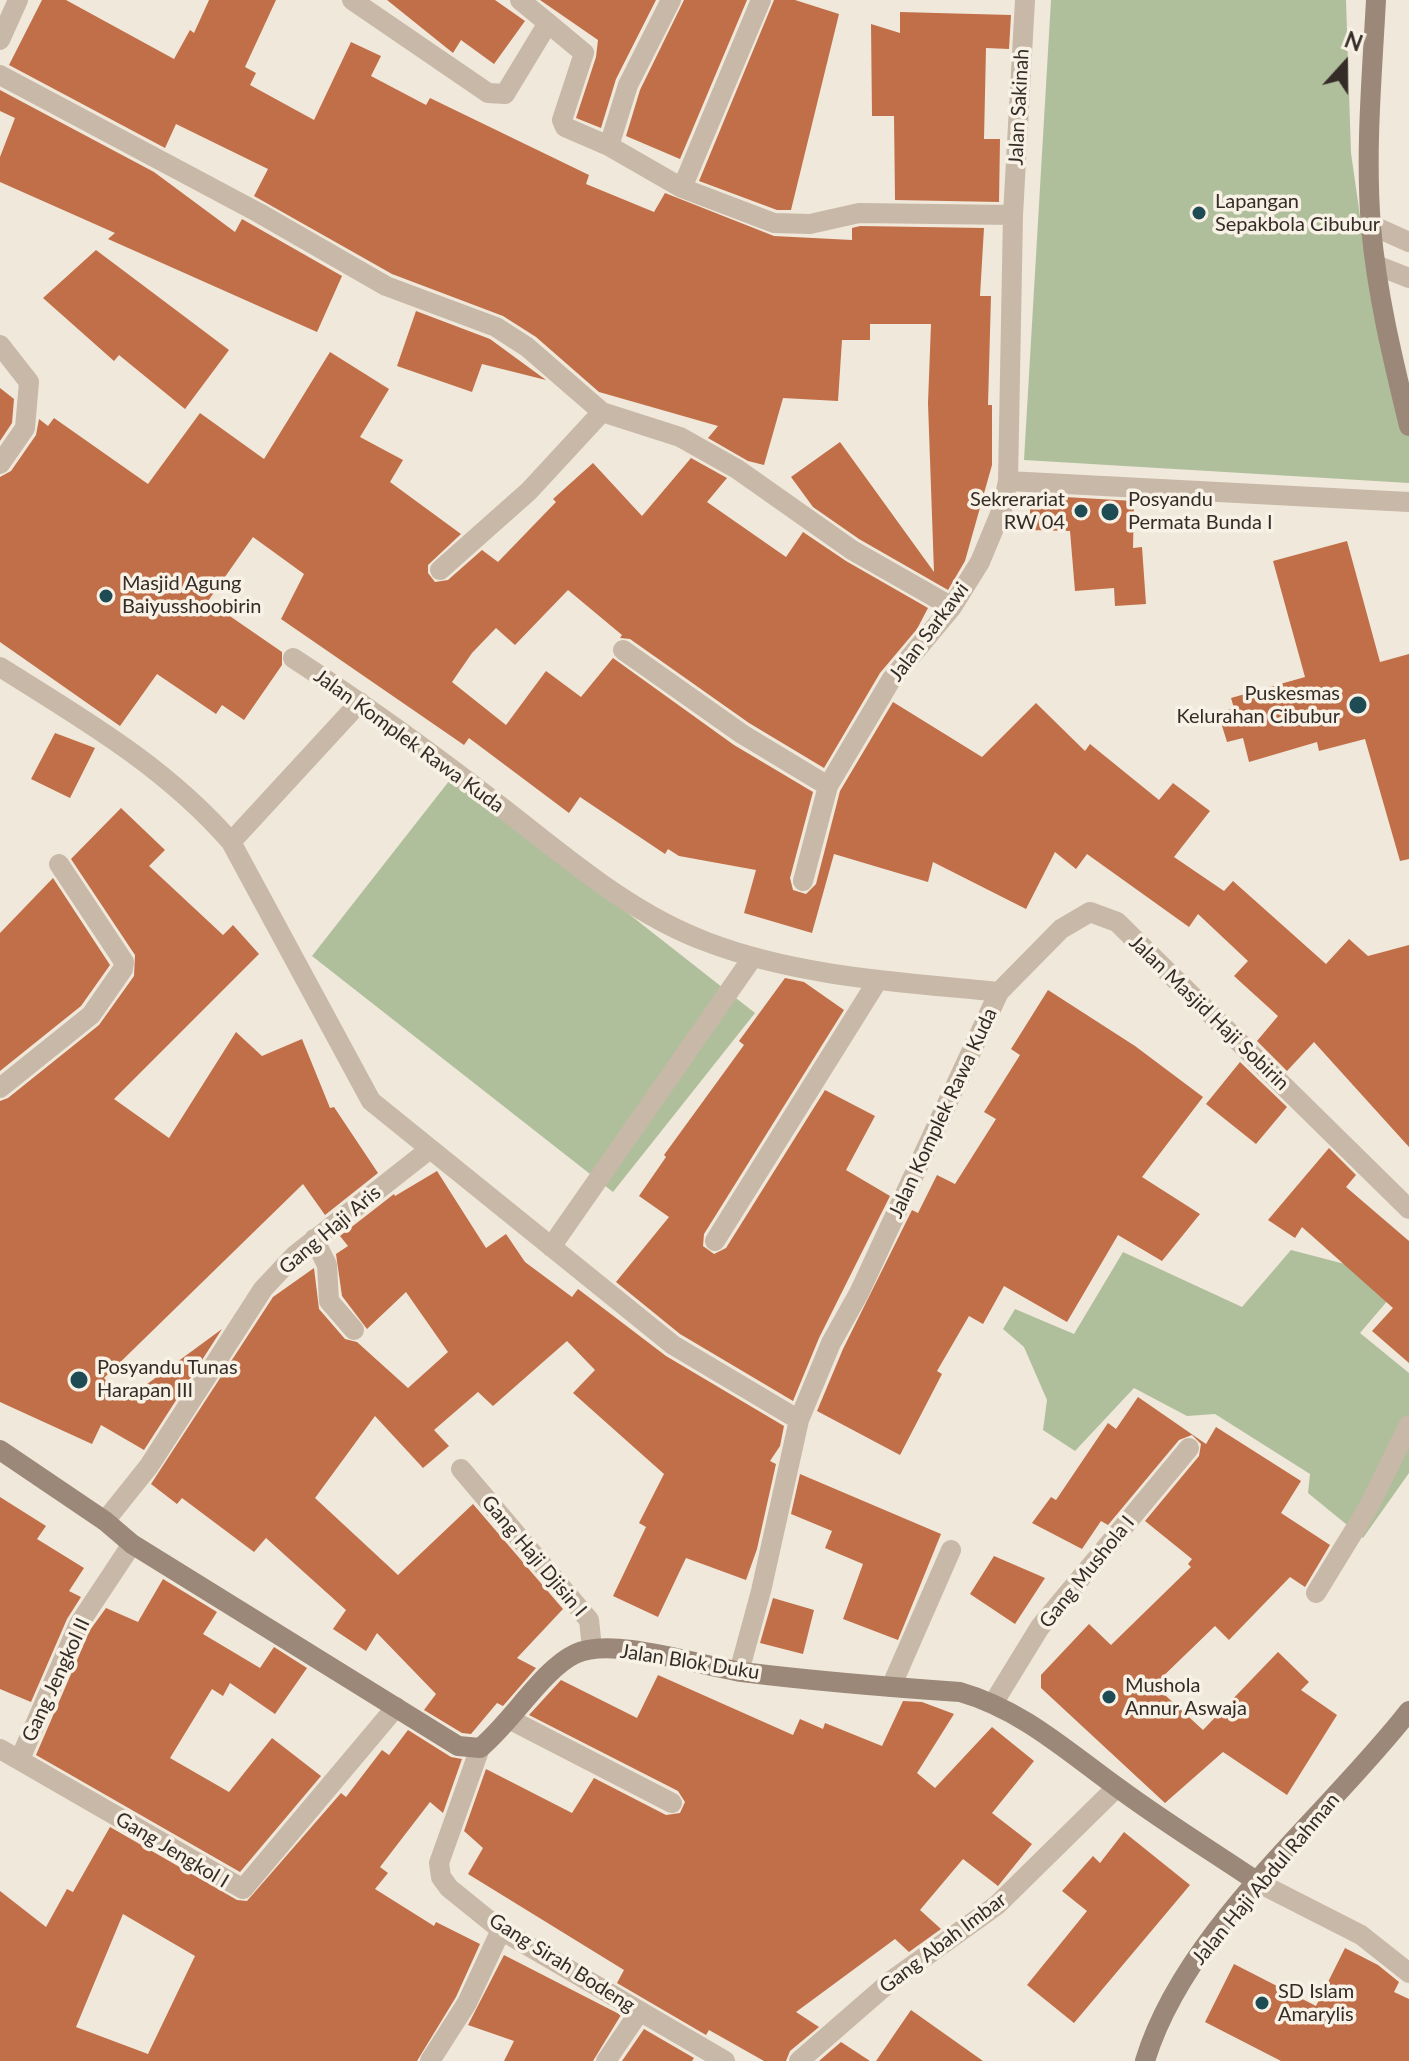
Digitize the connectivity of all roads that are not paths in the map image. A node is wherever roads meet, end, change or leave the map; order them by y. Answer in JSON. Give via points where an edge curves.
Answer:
{"nodes":[{"id":1,"x":18,"y":0,"type":"edge"},
{"id":2,"x":352,"y":0,"type":"edge"},
{"id":3,"x":520,"y":0,"type":"edge"},
{"id":4,"x":671,"y":0,"type":"edge"},
{"id":5,"x":761,"y":0,"type":"edge"},
{"id":6,"x":1025,"y":0,"type":"edge"},
{"id":7,"x":1376,"y":0,"type":"edge"},
{"id":8,"x":548,"y":23,"type":"junction"},
{"id":9,"x":0,"y":40,"type":"edge"},
{"id":10,"x":0,"y":75,"type":"edge"},
{"id":11,"x":609,"y":146,"type":"junction"},
{"id":12,"x":682,"y":188,"type":"junction"},
{"id":13,"x":1013,"y":215,"type":"junction"},
{"id":14,"x":1371,"y":225,"type":"junction"},
{"id":15,"x":1409,"y":242,"type":"edge"},
{"id":16,"x":1376,"y":265,"type":"junction"},
{"id":17,"x":1409,"y":278,"type":"edge"},
{"id":18,"x":0,"y":345,"type":"edge"},
{"id":19,"x":602,"y":412,"type":"junction"},
{"id":20,"x":1409,"y":426,"type":"edge"},
{"id":21,"x":0,"y":464,"type":"edge"},
{"id":22,"x":1008,"y":481,"type":"junction"},
{"id":23,"x":1409,"y":502,"type":"edge"},
{"id":24,"x":440,"y":570,"type":"dead end"},
{"id":25,"x":952,"y":607,"type":"junction"},
{"id":26,"x":623,"y":650,"type":"dead end"},
{"id":27,"x":293,"y":658,"type":"dead end"},
{"id":28,"x":0,"y":667,"type":"edge"},
{"id":29,"x":360,"y":702,"type":"junction"},
{"id":30,"x":828,"y":786,"type":"junction"},
{"id":31,"x":231,"y":842,"type":"junction"},
{"id":32,"x":59,"y":864,"type":"dead end"},
{"id":33,"x":803,"y":881,"type":"dead end"},
{"id":34,"x":753,"y":957,"type":"junction"},
{"id":35,"x":878,"y":980,"type":"junction"},
{"id":36,"x":999,"y":992,"type":"junction"},
{"id":37,"x":0,"y":1088,"type":"edge"},
{"id":38,"x":430,"y":1149,"type":"junction"},
{"id":39,"x":1409,"y":1209,"type":"edge"},
{"id":40,"x":314,"y":1239,"type":"junction"},
{"id":41,"x":715,"y":1241,"type":"dead end"},
{"id":42,"x":551,"y":1247,"type":"junction"},
{"id":43,"x":354,"y":1330,"type":"dead end"},
{"id":44,"x":799,"y":1420,"type":"junction"},
{"id":45,"x":1409,"y":1425,"type":"edge"},
{"id":46,"x":1189,"y":1448,"type":"dead end"},
{"id":47,"x":0,"y":1450,"type":"edge"},
{"id":48,"x":461,"y":1469,"type":"dead end"},
{"id":49,"x":105,"y":1521,"type":"junction"},
{"id":50,"x":132,"y":1544,"type":"junction"},
{"id":51,"x":951,"y":1550,"type":"dead end"},
{"id":52,"x":1316,"y":1593,"type":"dead end"},
{"id":53,"x":592,"y":1648,"type":"junction"},
{"id":54,"x":739,"y":1672,"type":"junction"},
{"id":55,"x":891,"y":1687,"type":"junction"},
{"id":56,"x":994,"y":1702,"type":"junction"},
{"id":57,"x":396,"y":1707,"type":"junction"},
{"id":58,"x":1409,"y":1711,"type":"edge"},
{"id":59,"x":511,"y":1720,"type":"junction"},
{"id":60,"x":480,"y":1748,"type":"junction"},
{"id":61,"x":0,"y":1749,"type":"edge"},
{"id":62,"x":20,"y":1759,"type":"junction"},
{"id":63,"x":1121,"y":1790,"type":"junction"},
{"id":64,"x":672,"y":1803,"type":"dead end"},
{"id":65,"x":1259,"y":1883,"type":"junction"},
{"id":66,"x":501,"y":1930,"type":"junction"},
{"id":67,"x":1409,"y":1973,"type":"edge"},
{"id":68,"x":640,"y":2011,"type":"junction"},
{"id":69,"x":430,"y":2061,"type":"edge"},
{"id":70,"x":606,"y":2061,"type":"edge"},
{"id":71,"x":725,"y":2061,"type":"edge"},
{"id":72,"x":799,"y":2061,"type":"edge"},
{"id":73,"x":1145,"y":2061,"type":"edge"}],
"edges":[{"from":1,"to":9,"type":"street"},
{"from":2,"to":8,"type":"street","via":[[497,95],[505,94]]},
{"from":3,"to":8,"type":"street"},
{"from":4,"to":11,"type":"street","via":[[628,85]]},
{"from":5,"to":12,"type":"street"},
{"from":6,"to":13,"type":"street","name":"Jalan Sakinah"},
{"from":7,"to":14,"type":"street"},
{"from":8,"to":11,"type":"street","via":[[584,53],[562,120],[565,127]]},
{"from":10,"to":19,"type":"street","via":[[386,286],[496,327]]},
{"from":11,"to":12,"type":"street"},
{"from":12,"to":13,"type":"street","via":[[774,223],[810,224],[859,213]]},
{"from":13,"to":22,"type":"street","name":"Jalan Sakinah"},
{"from":14,"to":15,"type":"street"},
{"from":14,"to":16,"type":"street"},
{"from":16,"to":17,"type":"street"},
{"from":16,"to":20,"type":"street"},
{"from":18,"to":21,"type":"street","via":[[29,382],[25,428]]},
{"from":19,"to":24,"type":"street","via":[[519,501]]},
{"from":19,"to":25,"type":"street","via":[[680,437],[852,550]]},
{"from":22,"to":23,"type":"street"},
{"from":22,"to":25,"type":"street","name":"Jalan Sarkawi","via":[[980,562]]},
{"from":25,"to":30,"type":"street","name":"Jalan Sarkawi","via":[[891,680]]},
{"from":26,"to":30,"type":"street","via":[[742,734]]},
{"from":27,"to":29,"type":"street","name":"Jalan Komplek Rawa Kuda"},
{"from":28,"to":31,"type":"street","via":[[132,750],[202,809]]},
{"from":29,"to":31,"type":"street"},
{"from":29,"to":34,"type":"street","name":"Jalan Komplek Rawa Kuda","via":[[617,896],[704,941]]},
{"from":30,"to":33,"type":"street","name":"Jalan Sarkawi"},
{"from":31,"to":38,"type":"street","via":[[371,1101]]},
{"from":32,"to":37,"type":"street","via":[[124,962],[123,969],[91,1015]]},
{"from":34,"to":35,"type":"street","name":"Jalan Komplek Rawa Kuda"},
{"from":34,"to":42,"type":"street"},
{"from":35,"to":36,"type":"street","name":"Jalan Komplek Rawa Kuda"},
{"from":35,"to":41,"type":"street"},
{"from":36,"to":39,"type":"street","name":"Jalan Masjid Haji Sobirin","via":[[1061,929],[1090,912],[1117,922]]},
{"from":36,"to":44,"type":"street","name":"Jalan Komplek Rawa Kuda"},
{"from":38,"to":40,"type":"street","name":"Gang Haji Aris"},
{"from":38,"to":42,"type":"street"},
{"from":40,"to":43,"type":"street","via":[[327,1265],[329,1301]]},
{"from":40,"to":49,"type":"street","name":"Gang Haji Aris","via":[[263,1289],[149,1466]]},
{"from":42,"to":44,"type":"street","via":[[673,1345]]},
{"from":44,"to":54,"type":"street","name":"Jalan Komplek Rawa Kuda"},
{"from":45,"to":52,"type":"street","via":[[1368,1508]]},
{"from":46,"to":56,"type":"street","name":"Gang Mushola I","via":[[1040,1627]]},
{"from":47,"to":49,"type":"street"},
{"from":48,"to":53,"type":"street","name":"Gang Haji Djisin I","via":[[589,1620]]},
{"from":49,"to":50,"type":"street"},
{"from":50,"to":57,"type":"street"},
{"from":50,"to":62,"type":"street","name":"Gang Jengkol II","via":[[79,1624]]},
{"from":51,"to":55,"type":"street"},
{"from":53,"to":54,"type":"street","name":"Jalan Blok Duku","via":[[639,1651]]},
{"from":53,"to":59,"type":"street","name":"Jalan Blok Duku","via":[[573,1654],[554,1670]]},
{"from":54,"to":55,"type":"street","name":"Jalan Blok Duku"},
{"from":55,"to":56,"type":"street","name":"Jalan Blok Duku","via":[[960,1692]]},
{"from":56,"to":63,"type":"street","name":"Jalan Blok Duku"},
{"from":57,"to":60,"type":"street","via":[[458,1746]]},
{"from":57,"to":62,"type":"street","name":"Gang Jengkol I","via":[[243,1889]]},
{"from":58,"to":65,"type":"street","name":"Jalan Haji Abdul Rahman"},
{"from":59,"to":60,"type":"street","name":"Jalan Blok Duku"},
{"from":59,"to":64,"type":"street"},
{"from":60,"to":66,"type":"street","name":"Gang Sirah Bodeng","via":[[439,1863],[449,1888]]},
{"from":61,"to":62,"type":"street","name":"Gang Jengkol II"},
{"from":63,"to":65,"type":"street","name":"Jalan Blok Duku"},
{"from":63,"to":72,"type":"street","name":"Gang Abah Imbar","via":[[997,1905],[891,1981]]},
{"from":65,"to":67,"type":"street","via":[[1361,1935]]},
{"from":65,"to":73,"type":"street","name":"Jalan Haji Abdul Rahman","via":[[1180,1981]]},
{"from":66,"to":68,"type":"street","name":"Gang Sirah Bodeng"},
{"from":66,"to":69,"type":"street","via":[[467,2003]]},
{"from":68,"to":70,"type":"street"},
{"from":68,"to":71,"type":"street","name":"Gang Sirah Bodeng"}]}
